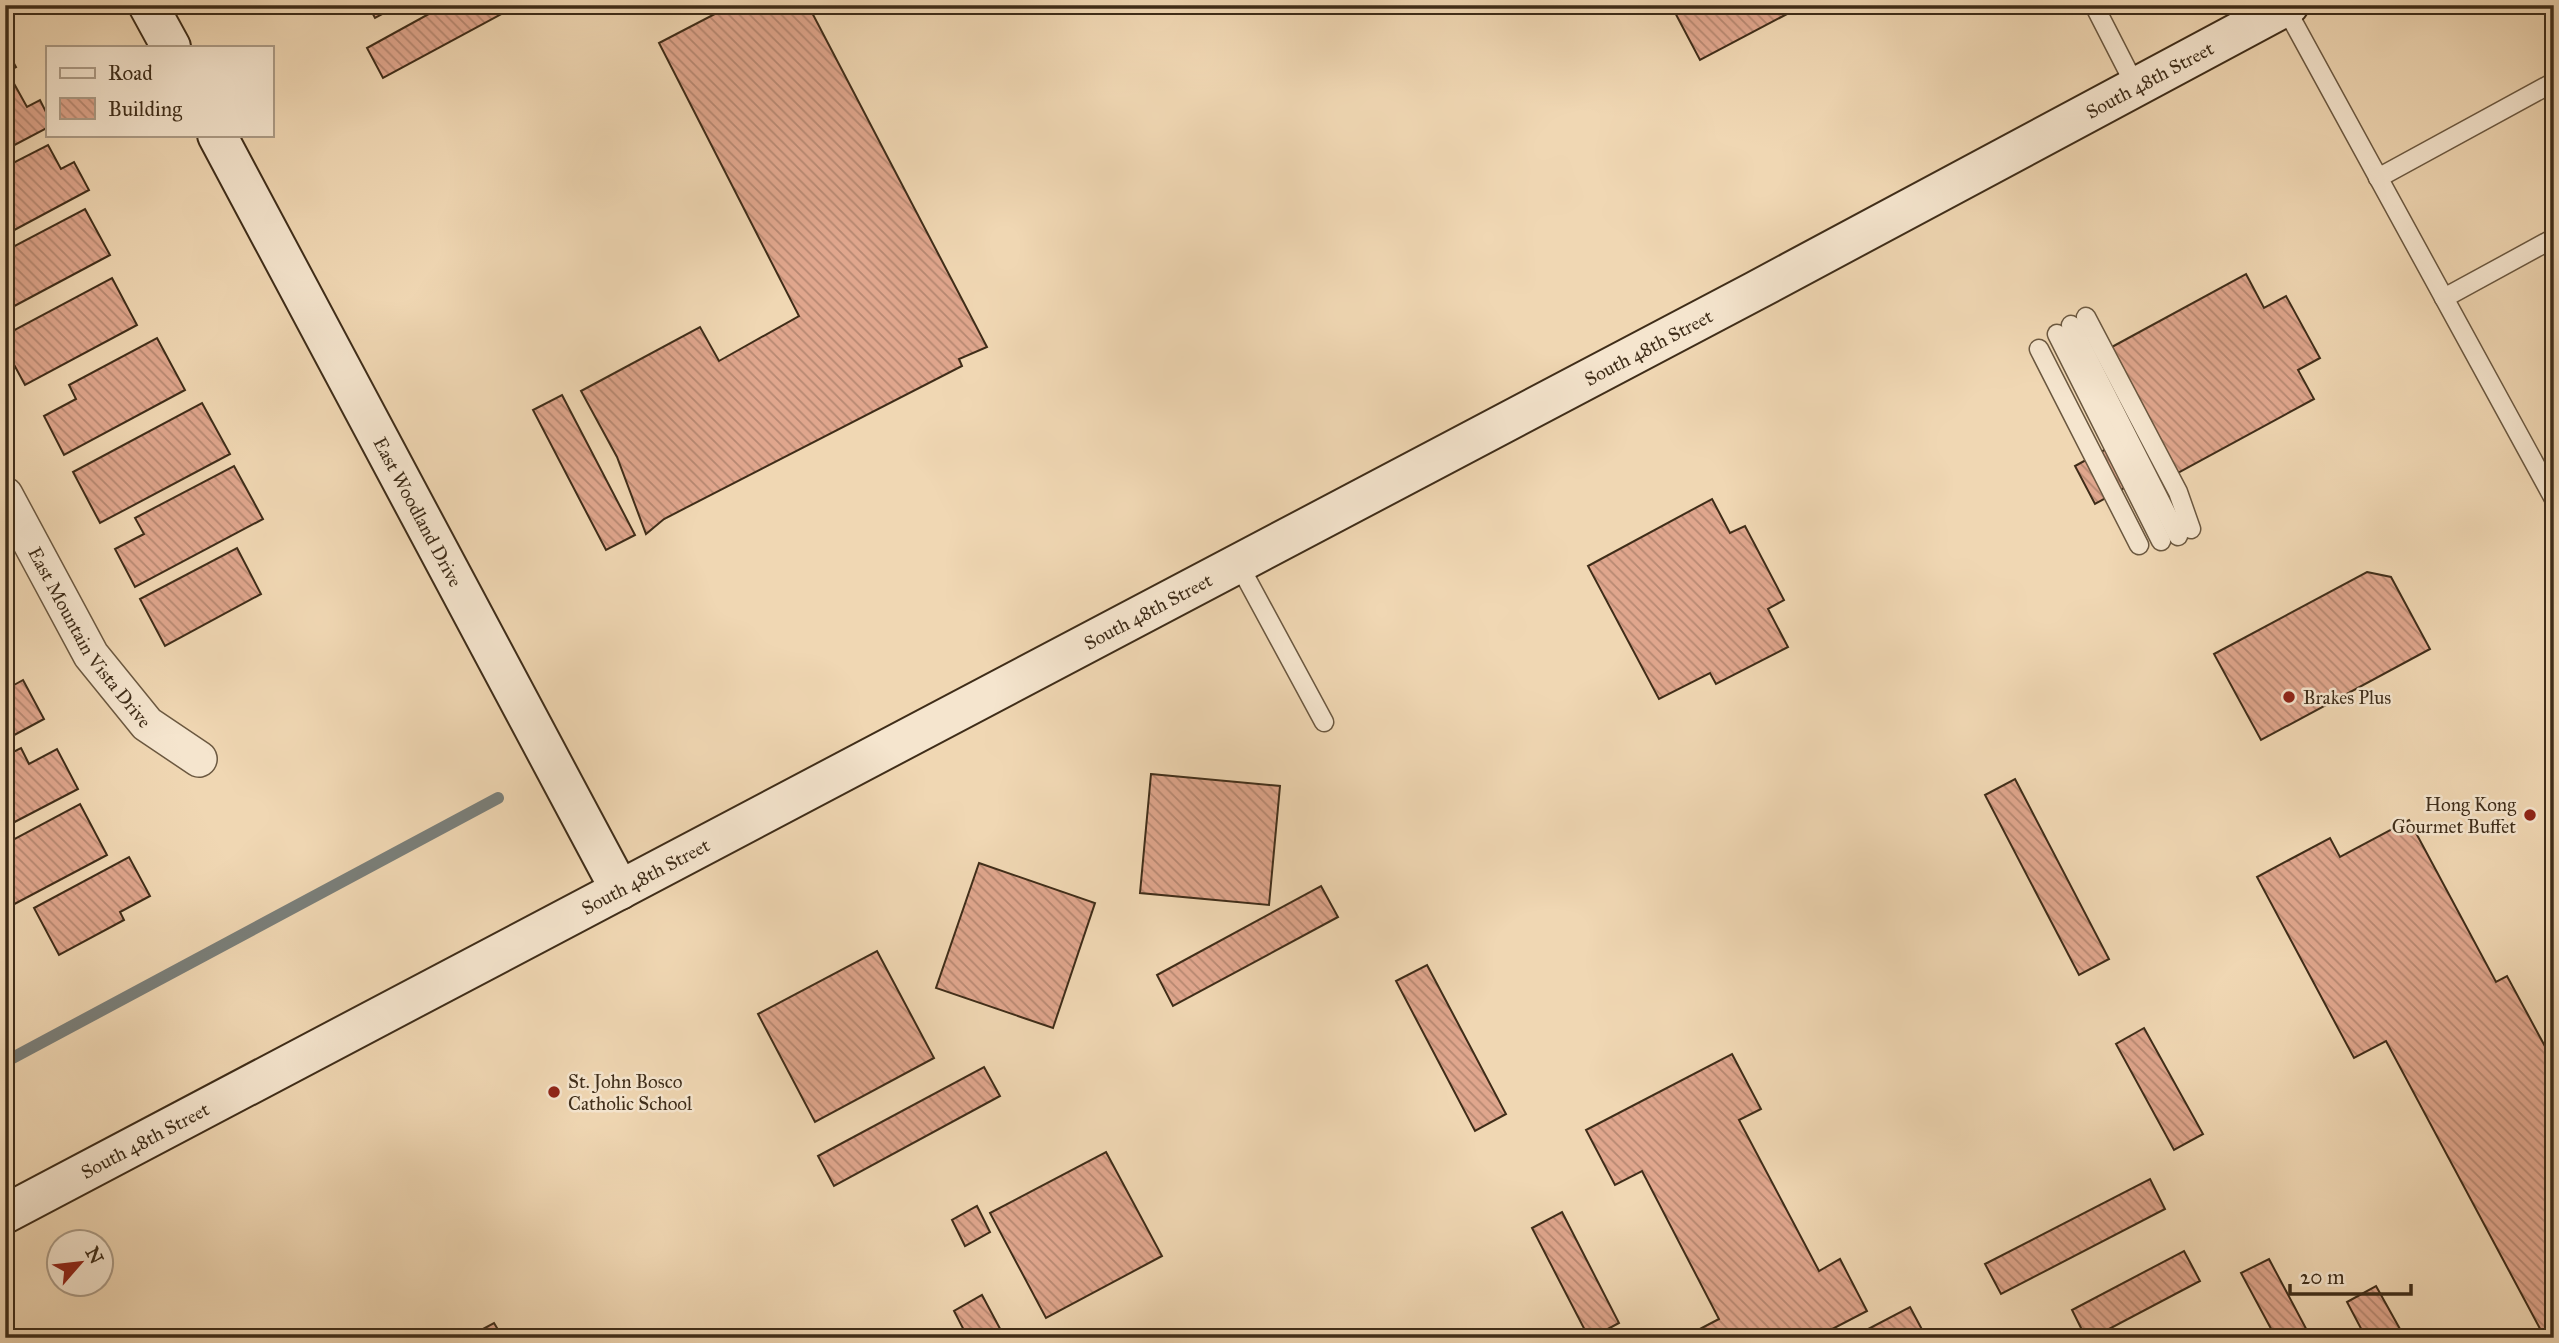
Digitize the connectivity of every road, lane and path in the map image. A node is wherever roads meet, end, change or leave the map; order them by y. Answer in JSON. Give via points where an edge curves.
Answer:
{"nodes":[{"id":1,"x":148,"y":5,"type":"edge"},
{"id":2,"x":2094,"y":5,"type":"edge"},
{"id":3,"x":2287,"y":6,"type":"edge"},
{"id":4,"x":170,"y":46,"type":"edge"},
{"id":5,"x":2554,"y":82,"type":"edge"},
{"id":6,"x":2136,"y":87,"type":"junction"},
{"id":7,"x":218,"y":136,"type":"edge"},
{"id":8,"x":2378,"y":178,"type":"junction"},
{"id":9,"x":2554,"y":238,"type":"edge"},
{"id":10,"x":2444,"y":298,"type":"junction"},
{"id":11,"x":2039,"y":349,"type":"dead end"},
{"id":12,"x":5,"y":495,"type":"edge"},
{"id":13,"x":2554,"y":499,"type":"edge"},
{"id":14,"x":2177,"y":535,"type":"joint"},
{"id":15,"x":2139,"y":545,"type":"dead end"},
{"id":16,"x":1238,"y":563,"type":"junction"},
{"id":17,"x":1324,"y":722,"type":"dead end"},
{"id":18,"x":200,"y":759,"type":"dead end"},
{"id":19,"x":620,"y":890,"type":"junction"},
{"id":20,"x":5,"y":1214,"type":"edge"}],
"edges":[{"from":1,"to":4,"type":"street"},
{"from":2,"to":6,"type":"lane"},
{"from":3,"to":6,"type":"street","name":"South 48th Street"},
{"from":3,"to":8,"type":"lane"},
{"from":5,"to":8,"type":"lane"},
{"from":6,"to":16,"type":"street","name":"South 48th Street"},
{"from":7,"to":19,"type":"street","name":"East Woodland Drive"},
{"from":8,"to":10,"type":"lane"},
{"from":9,"to":10,"type":"lane"},
{"from":10,"to":13,"type":"lane"},
{"from":11,"to":15,"type":"lane"},
{"from":12,"to":18,"type":"street","name":"East Mountain Vista Drive","via":[[91,655],[147,724]]},
{"from":14,"to":14,"type":"lane","via":[[2178,492],[2072,325]]},
{"from":16,"to":17,"type":"lane"},
{"from":16,"to":19,"type":"street","name":"South 48th Street"},
{"from":19,"to":20,"type":"street","name":"South 48th Street"}]}
